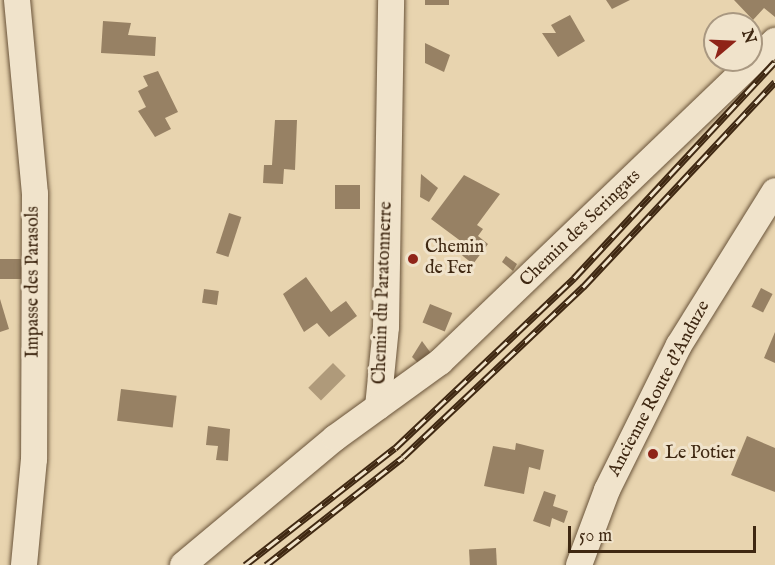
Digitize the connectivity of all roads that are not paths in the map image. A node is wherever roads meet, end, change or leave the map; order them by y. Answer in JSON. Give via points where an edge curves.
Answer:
{"nodes":[{"id":1,"x":17,"y":0,"type":"edge"},
{"id":2,"x":391,"y":0,"type":"edge"},
{"id":3,"x":775,"y":41,"type":"edge"},
{"id":4,"x":775,"y":191,"type":"edge"},
{"id":5,"x":378,"y":408,"type":"junction"},
{"id":6,"x":24,"y":565,"type":"edge"},
{"id":7,"x":183,"y":565,"type":"edge"},
{"id":8,"x":579,"y":565,"type":"edge"}],
"edges":[{"from":1,"to":6,"type":"street","name":"Impasse des Parasols","via":[[35,194],[34,459]]},
{"from":2,"to":5,"type":"street","name":"Chemin du Paratonnerre","via":[[386,327]]},
{"from":3,"to":5,"type":"street","name":"Chemin des Seringats","via":[[449,354]]},
{"from":4,"to":8,"type":"street","name":"Ancienne Route d'Anduze","via":[[679,345],[607,490]]},
{"from":5,"to":7,"type":"street","name":"Chemin du Paratonnerre"}]}
